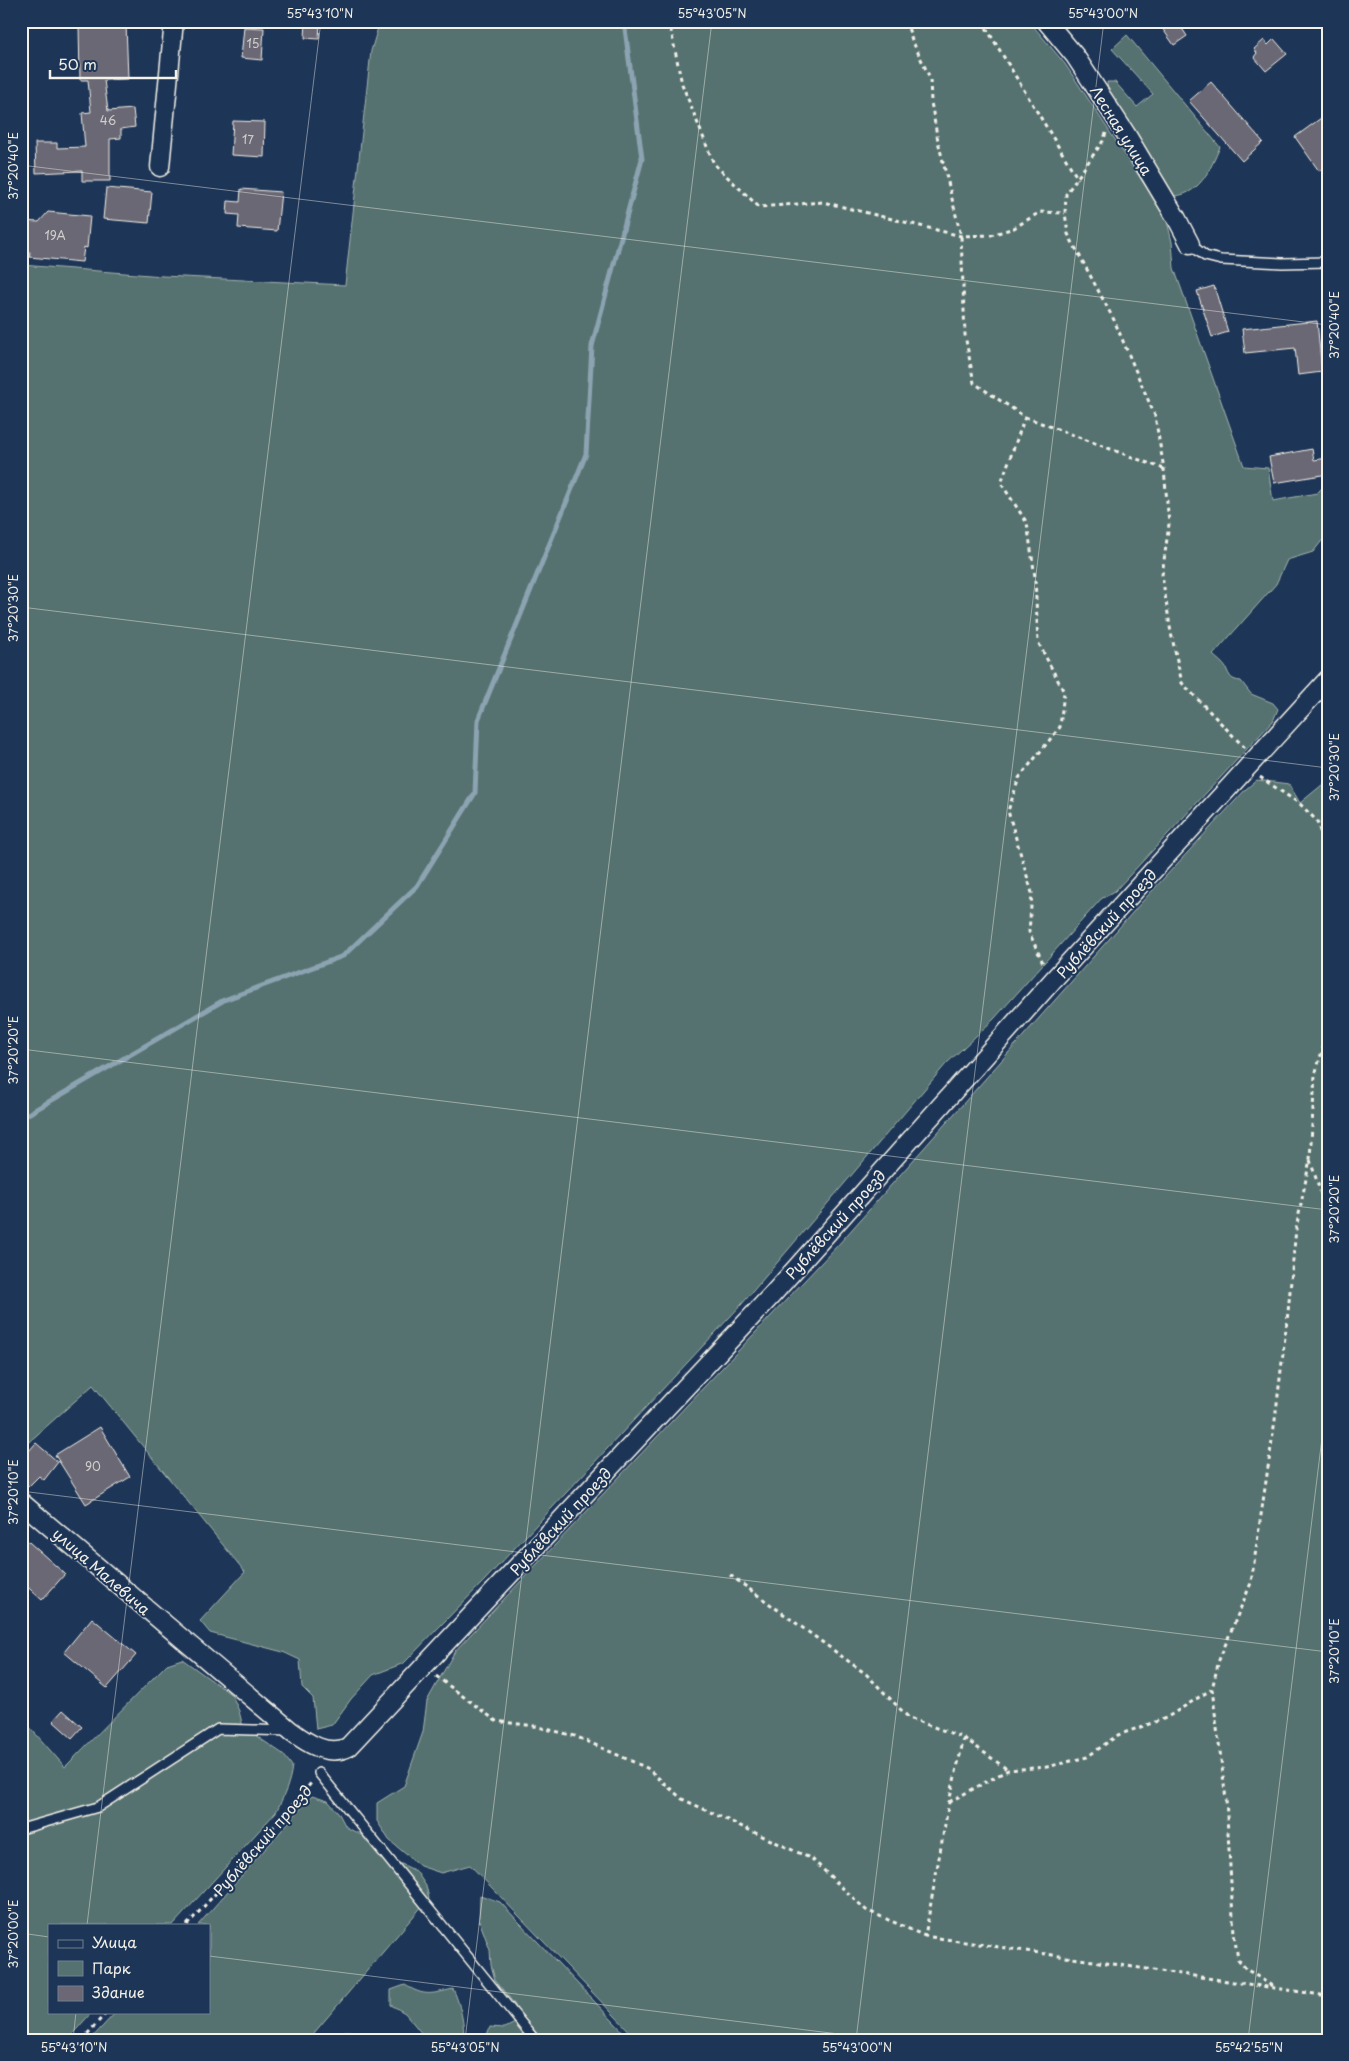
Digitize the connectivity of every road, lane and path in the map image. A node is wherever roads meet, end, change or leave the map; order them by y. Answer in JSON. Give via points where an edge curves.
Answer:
{"nodes":[{"id":1,"x":174,"y":21,"type":"edge"},
{"id":2,"x":669,"y":21,"type":"edge"},
{"id":3,"x":906,"y":21,"type":"edge"},
{"id":4,"x":982,"y":21,"type":"edge"},
{"id":5,"x":1046,"y":21,"type":"edge"},
{"id":6,"x":1113,"y":115,"type":"junction"},
{"id":7,"x":160,"y":167,"type":"dead end"},
{"id":8,"x":1078,"y":179,"type":"junction"},
{"id":9,"x":1065,"y":213,"type":"junction"},
{"id":10,"x":961,"y":236,"type":"junction"},
{"id":11,"x":1190,"y":244,"type":"joint"},
{"id":12,"x":1328,"y":262,"type":"edge"},
{"id":13,"x":1025,"y":417,"type":"junction"},
{"id":14,"x":1164,"y":469,"type":"junction"},
{"id":15,"x":1328,"y":679,"type":"edge"},
{"id":16,"x":1255,"y":758,"type":"junction"},
{"id":17,"x":1328,"y":857,"type":"edge"},
{"id":18,"x":1053,"y":980,"type":"junction"},
{"id":19,"x":1328,"y":1031,"type":"edge"},
{"id":20,"x":1310,"y":1159,"type":"junction"},
{"id":21,"x":1328,"y":1216,"type":"edge"},
{"id":22,"x":21,"y":1502,"type":"edge"},
{"id":23,"x":730,"y":1575,"type":"dead end"},
{"id":24,"x":182,"y":1640,"type":"joint"},
{"id":25,"x":424,"y":1666,"type":"junction"},
{"id":26,"x":1212,"y":1689,"type":"junction"},
{"id":27,"x":291,"y":1732,"type":"junction"},
{"id":28,"x":964,"y":1738,"type":"junction"},
{"id":29,"x":1008,"y":1770,"type":"junction"},
{"id":30,"x":319,"y":1773,"type":"joint"},
{"id":31,"x":949,"y":1802,"type":"junction"},
{"id":32,"x":21,"y":1829,"type":"edge"},
{"id":33,"x":188,"y":1924,"type":"edge"},
{"id":34,"x":925,"y":1936,"type":"junction"},
{"id":35,"x":1272,"y":1986,"type":"junction"},
{"id":36,"x":1328,"y":1996,"type":"edge"},
{"id":37,"x":105,"y":2014,"type":"edge"},
{"id":38,"x":82,"y":2040,"type":"edge"},
{"id":39,"x":535,"y":2040,"type":"edge"}],
"edges":[{"from":1,"to":7,"type":"street"},
{"from":2,"to":10,"type":"path","via":[[682,84],[714,164],[759,207],[823,202]]},
{"from":3,"to":10,"type":"path","via":[[930,78],[938,141]]},
{"from":4,"to":8,"type":"path"},
{"from":5,"to":6,"type":"street","name":"Лесная улица","via":[[1076,56]]},
{"from":6,"to":8,"type":"path","via":[[1103,141]]},
{"from":6,"to":11,"type":"street","name":"Лесная улица"},
{"from":8,"to":9,"type":"path","via":[[1066,194]]},
{"from":9,"to":10,"type":"path","via":[[1040,212],[1014,228],[991,235]]},
{"from":9,"to":14,"type":"path","via":[[1068,234],[1114,320],[1155,416]]},
{"from":10,"to":13,"type":"path","via":[[965,335],[974,383]]},
{"from":11,"to":12,"type":"lane","via":[[1205,256],[1221,260]]},
{"from":13,"to":14,"type":"path"},
{"from":13,"to":18,"type":"path","via":[[1001,483],[1026,523],[1035,577],[1038,642],[1064,692],[1060,727],[1019,778],[1008,811],[1032,893],[1029,932]]},
{"from":14,"to":16,"type":"path","via":[[1168,524],[1162,575],[1182,683]]},
{"from":15,"to":16,"type":"street","name":"Рублёвский проезд"},
{"from":16,"to":17,"type":"path","via":[[1261,778],[1300,804],[1317,821]]},
{"from":16,"to":18,"type":"street","name":"Рублёвский проезд"},
{"from":18,"to":25,"type":"street","name":"Рублёвский проезд","via":[[772,1294]]},
{"from":19,"to":20,"type":"path","via":[[1314,1075]]},
{"from":20,"to":21,"type":"path"},
{"from":20,"to":26,"type":"path","via":[[1296,1229],[1281,1371],[1251,1583],[1219,1660]]},
{"from":22,"to":24,"type":"street","name":"улица Малевича"},
{"from":23,"to":28,"type":"path","via":[[866,1674],[909,1718]]},
{"from":24,"to":27,"type":"street","name":"Рублёвский проезд"},
{"from":25,"to":27,"type":"street","name":"Рублёвский проезд","via":[[348,1747],[339,1752],[306,1742]]},
{"from":25,"to":34,"type":"path","via":[[496,1721],[575,1736],[647,1768],[682,1799],[812,1859],[866,1910]]},
{"from":26,"to":29,"type":"path","via":[[1166,1718],[1118,1735],[1087,1757],[1047,1767]]},
{"from":26,"to":35,"type":"path","via":[[1226,1799],[1238,1959],[1246,1970]]},
{"from":27,"to":32,"type":"lane","via":[[218,1729],[98,1807]]},
{"from":28,"to":29,"type":"path"},
{"from":28,"to":31,"type":"path"},
{"from":29,"to":31,"type":"path"},
{"from":30,"to":33,"type":"path","name":"Рублёвский проезд"},
{"from":30,"to":39,"type":"lane"},
{"from":31,"to":34,"type":"path"},
{"from":34,"to":35,"type":"path"},
{"from":35,"to":36,"type":"path"},
{"from":37,"to":38,"type":"path"}]}
